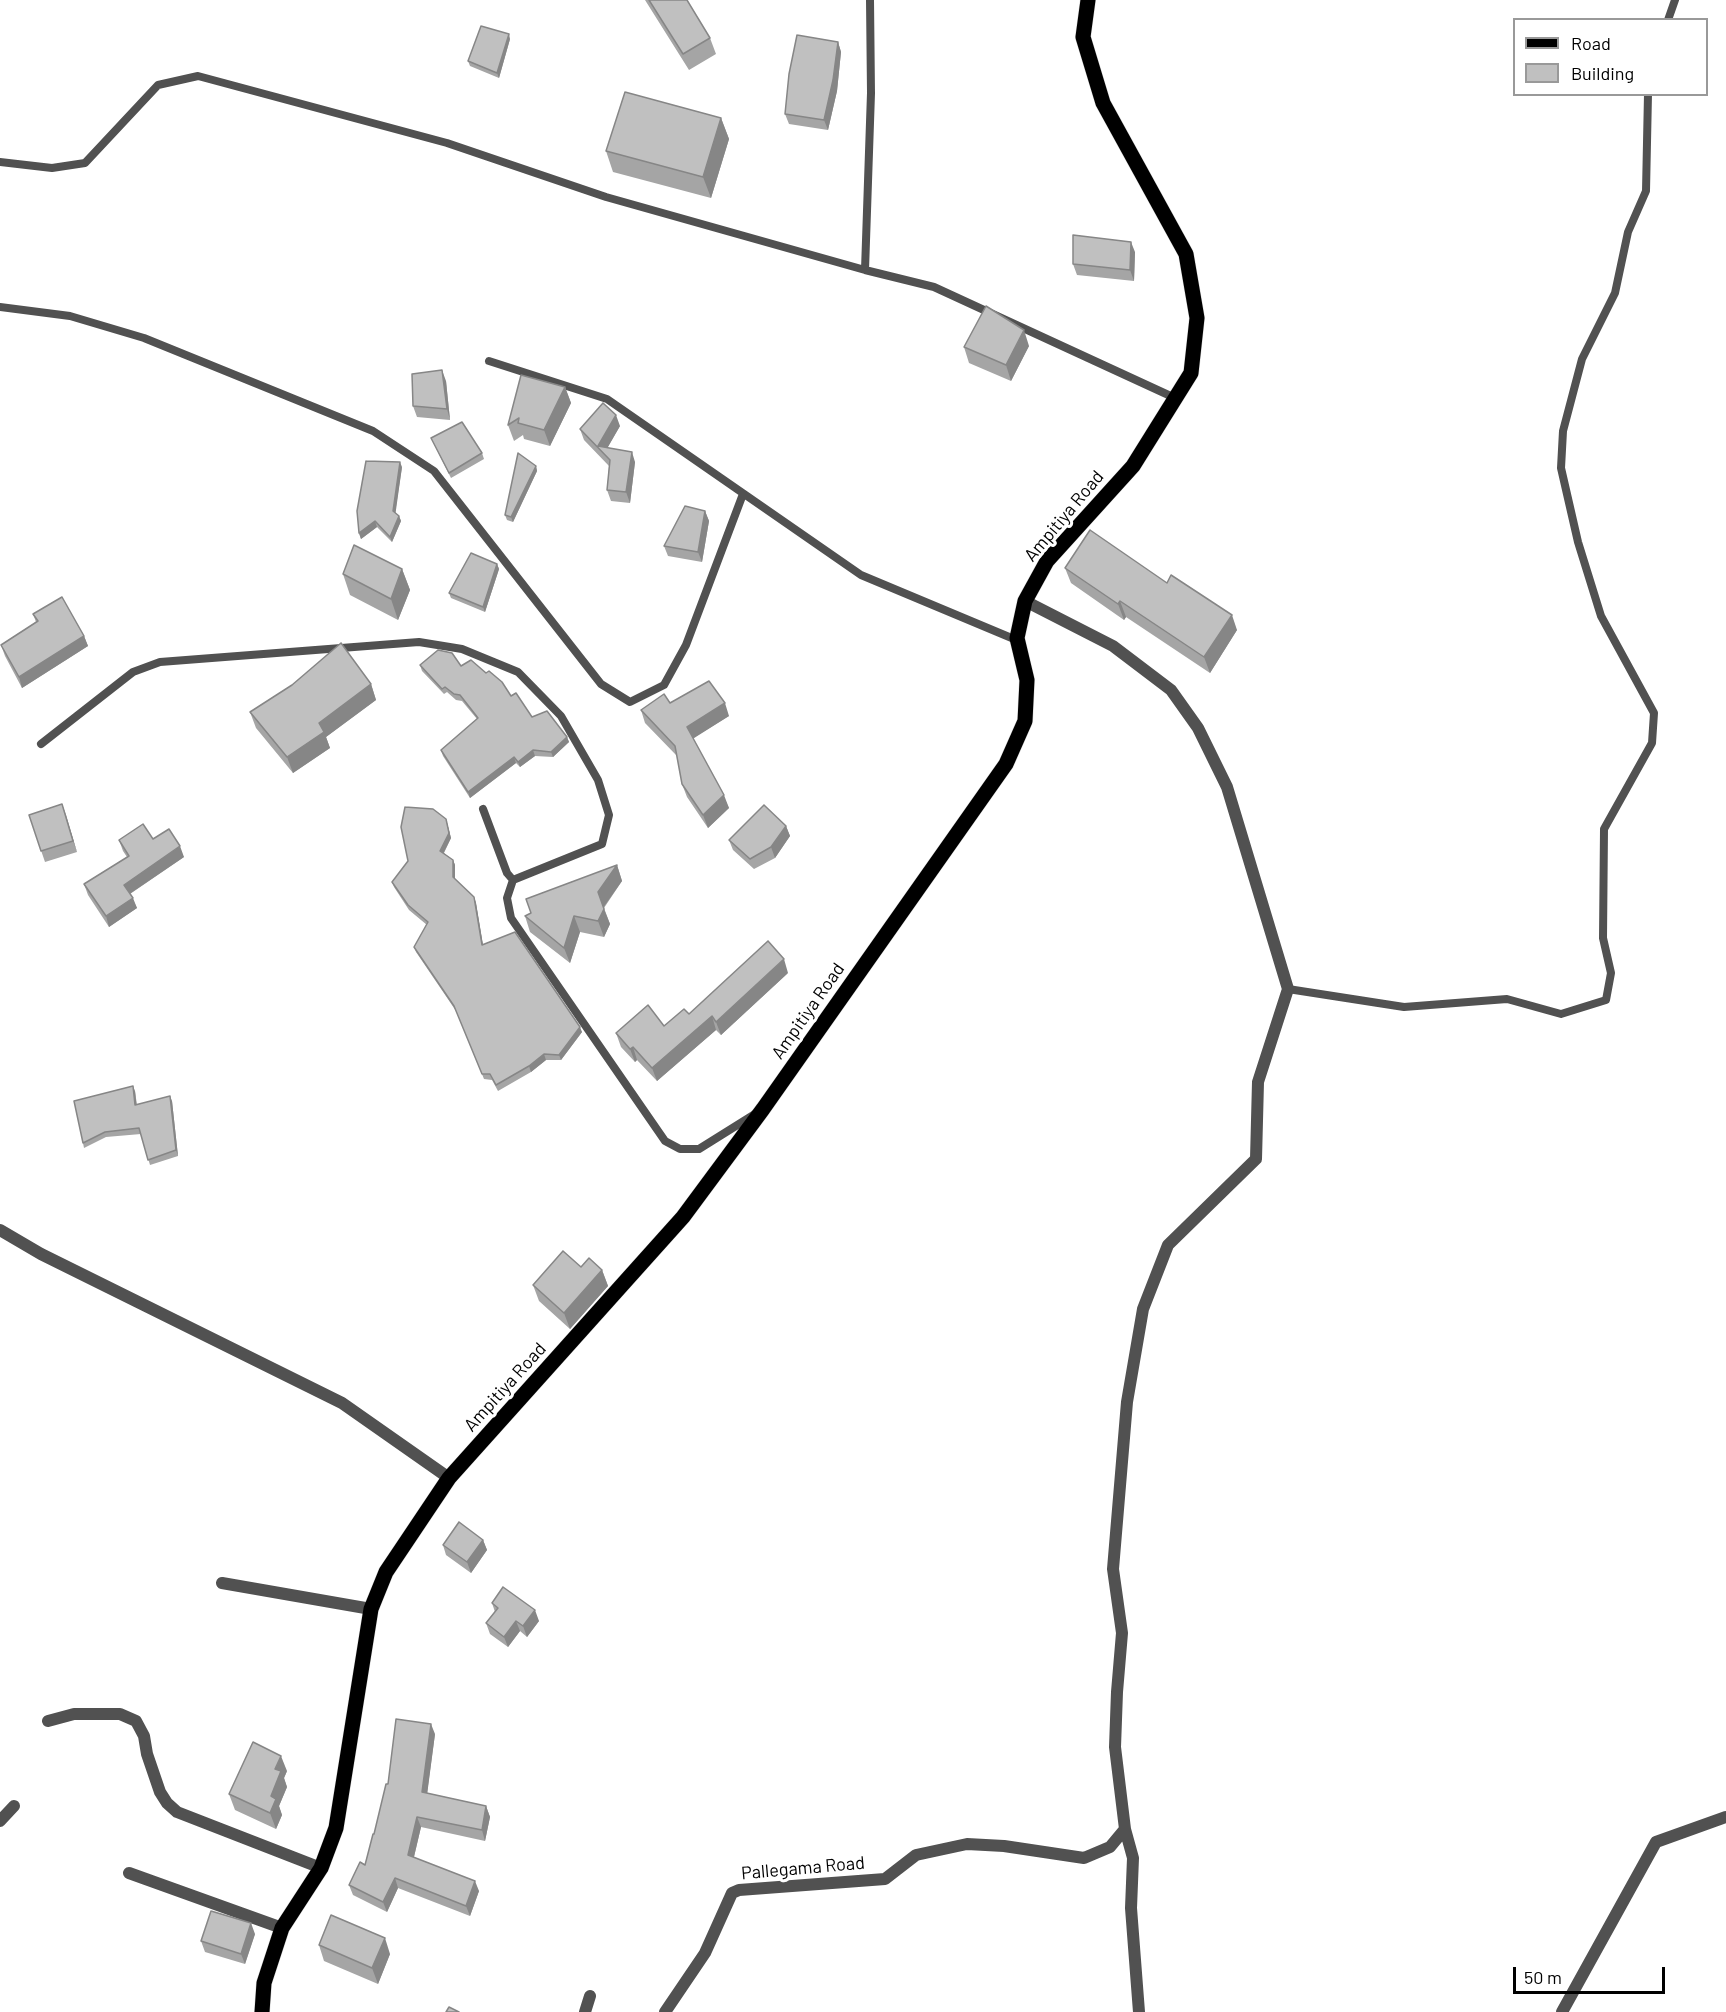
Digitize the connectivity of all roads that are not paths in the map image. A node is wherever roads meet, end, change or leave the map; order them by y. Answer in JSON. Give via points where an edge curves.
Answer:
{"nodes":[{"id":1,"x":870,"y":0,"type":"edge"},
{"id":2,"x":1088,"y":0,"type":"edge"},
{"id":3,"x":1675,"y":0,"type":"edge"},
{"id":4,"x":1669,"y":18,"type":"edge"},
{"id":5,"x":1648,"y":96,"type":"edge"},
{"id":6,"x":0,"y":162,"type":"edge"},
{"id":7,"x":865,"y":270,"type":"junction"},
{"id":8,"x":0,"y":307,"type":"edge"},
{"id":9,"x":489,"y":361,"type":"dead end"},
{"id":10,"x":1175,"y":398,"type":"junction"},
{"id":11,"x":743,"y":495,"type":"junction"},
{"id":12,"x":1025,"y":601,"type":"junction"},
{"id":13,"x":1017,"y":638,"type":"junction"},
{"id":14,"x":40,"y":744,"type":"dead end"},
{"id":15,"x":483,"y":809,"type":"dead end"},
{"id":16,"x":513,"y":880,"type":"junction"},
{"id":17,"x":1288,"y":988,"type":"junction"},
{"id":18,"x":763,"y":1109,"type":"junction"},
{"id":19,"x":0,"y":1230,"type":"edge"},
{"id":20,"x":450,"y":1478,"type":"junction"},
{"id":21,"x":222,"y":1583,"type":"dead end"},
{"id":22,"x":371,"y":1609,"type":"junction"},
{"id":23,"x":48,"y":1721,"type":"dead end"},
{"id":24,"x":14,"y":1806,"type":"dead end"},
{"id":25,"x":1726,"y":1817,"type":"edge"},
{"id":26,"x":0,"y":1821,"type":"edge"},
{"id":27,"x":1125,"y":1829,"type":"junction"},
{"id":28,"x":321,"y":1868,"type":"junction"},
{"id":29,"x":129,"y":1873,"type":"dead end"},
{"id":30,"x":282,"y":1928,"type":"junction"},
{"id":31,"x":590,"y":1996,"type":"dead end"},
{"id":32,"x":262,"y":2012,"type":"edge"},
{"id":33,"x":585,"y":2012,"type":"edge"},
{"id":34,"x":665,"y":2012,"type":"edge"},
{"id":35,"x":1139,"y":2012,"type":"edge"},
{"id":36,"x":1562,"y":2012,"type":"edge"}],
"edges":[{"from":1,"to":7,"type":"lane"},
{"from":2,"to":10,"type":"main road","name":"Ampitiya Road","via":[[1083,37],[1102,103],[1186,254],[1197,318],[1191,373]]},
{"from":3,"to":4,"type":"lane"},
{"from":5,"to":17,"type":"lane","via":[[1646,191],[1628,232],[1616,293],[1582,359],[1563,431],[1561,468],[1578,543],[1601,616],[1654,713],[1652,743],[1604,829],[1603,938],[1611,973],[1606,1000],[1561,1014],[1506,999],[1404,1007]]},
{"from":6,"to":7,"type":"lane","via":[[52,168],[85,162],[158,85],[198,76],[447,143],[606,197]]},
{"from":7,"to":10,"type":"lane","via":[[934,287]]},
{"from":8,"to":11,"type":"lane","via":[[69,316],[144,339],[373,431],[434,471],[602,684],[630,702],[664,686],[686,645]]},
{"from":9,"to":11,"type":"lane","via":[[607,399]]},
{"from":10,"to":12,"type":"main road","name":"Ampitiya Road","via":[[1133,466],[1047,561]]},
{"from":11,"to":13,"type":"lane","via":[[861,575]]},
{"from":12,"to":13,"type":"main road","name":"Ampitiya Road"},
{"from":12,"to":17,"type":"street","via":[[1113,646],[1171,690],[1198,728],[1227,787]]},
{"from":13,"to":18,"type":"main road","name":"Ampitiya Road","via":[[1027,680],[1025,721],[1006,764]]},
{"from":14,"to":16,"type":"lane","via":[[133,672],[160,662],[418,642],[462,649],[518,672],[561,716],[598,780],[609,814],[602,844]]},
{"from":15,"to":16,"type":"lane"},
{"from":16,"to":18,"type":"lane","via":[[507,898],[511,918],[665,1141],[680,1149],[699,1149]]},
{"from":17,"to":27,"type":"street","via":[[1258,1082],[1256,1159],[1168,1245],[1143,1309],[1127,1402],[1113,1569],[1122,1633],[1115,1747]]},
{"from":18,"to":20,"type":"main road","name":"Ampitiya Road","via":[[683,1218]]},
{"from":19,"to":20,"type":"street","via":[[342,1403]]},
{"from":20,"to":22,"type":"main road","name":"Ampitiya Road","via":[[386,1572]]},
{"from":21,"to":22,"type":"street"},
{"from":22,"to":28,"type":"main road","name":"Ampitiya Road","via":[[336,1828]]},
{"from":23,"to":28,"type":"street","via":[[74,1714],[120,1713],[136,1721],[160,1792],[177,1812]]},
{"from":24,"to":26,"type":"street"},
{"from":25,"to":36,"type":"street","via":[[1656,1842]]},
{"from":27,"to":34,"type":"street","name":"Pallegama Road","via":[[1110,1847],[1084,1858],[967,1844],[916,1855],[885,1879],[739,1890],[732,1893],[705,1953]]},
{"from":27,"to":35,"type":"street","via":[[1132,1858],[1131,1908]]},
{"from":28,"to":30,"type":"main road","name":"Ampitiya Road"},
{"from":29,"to":30,"type":"street"},
{"from":30,"to":32,"type":"main road","name":"Ampitiya Road","via":[[264,1983]]},
{"from":31,"to":33,"type":"street"}]}
